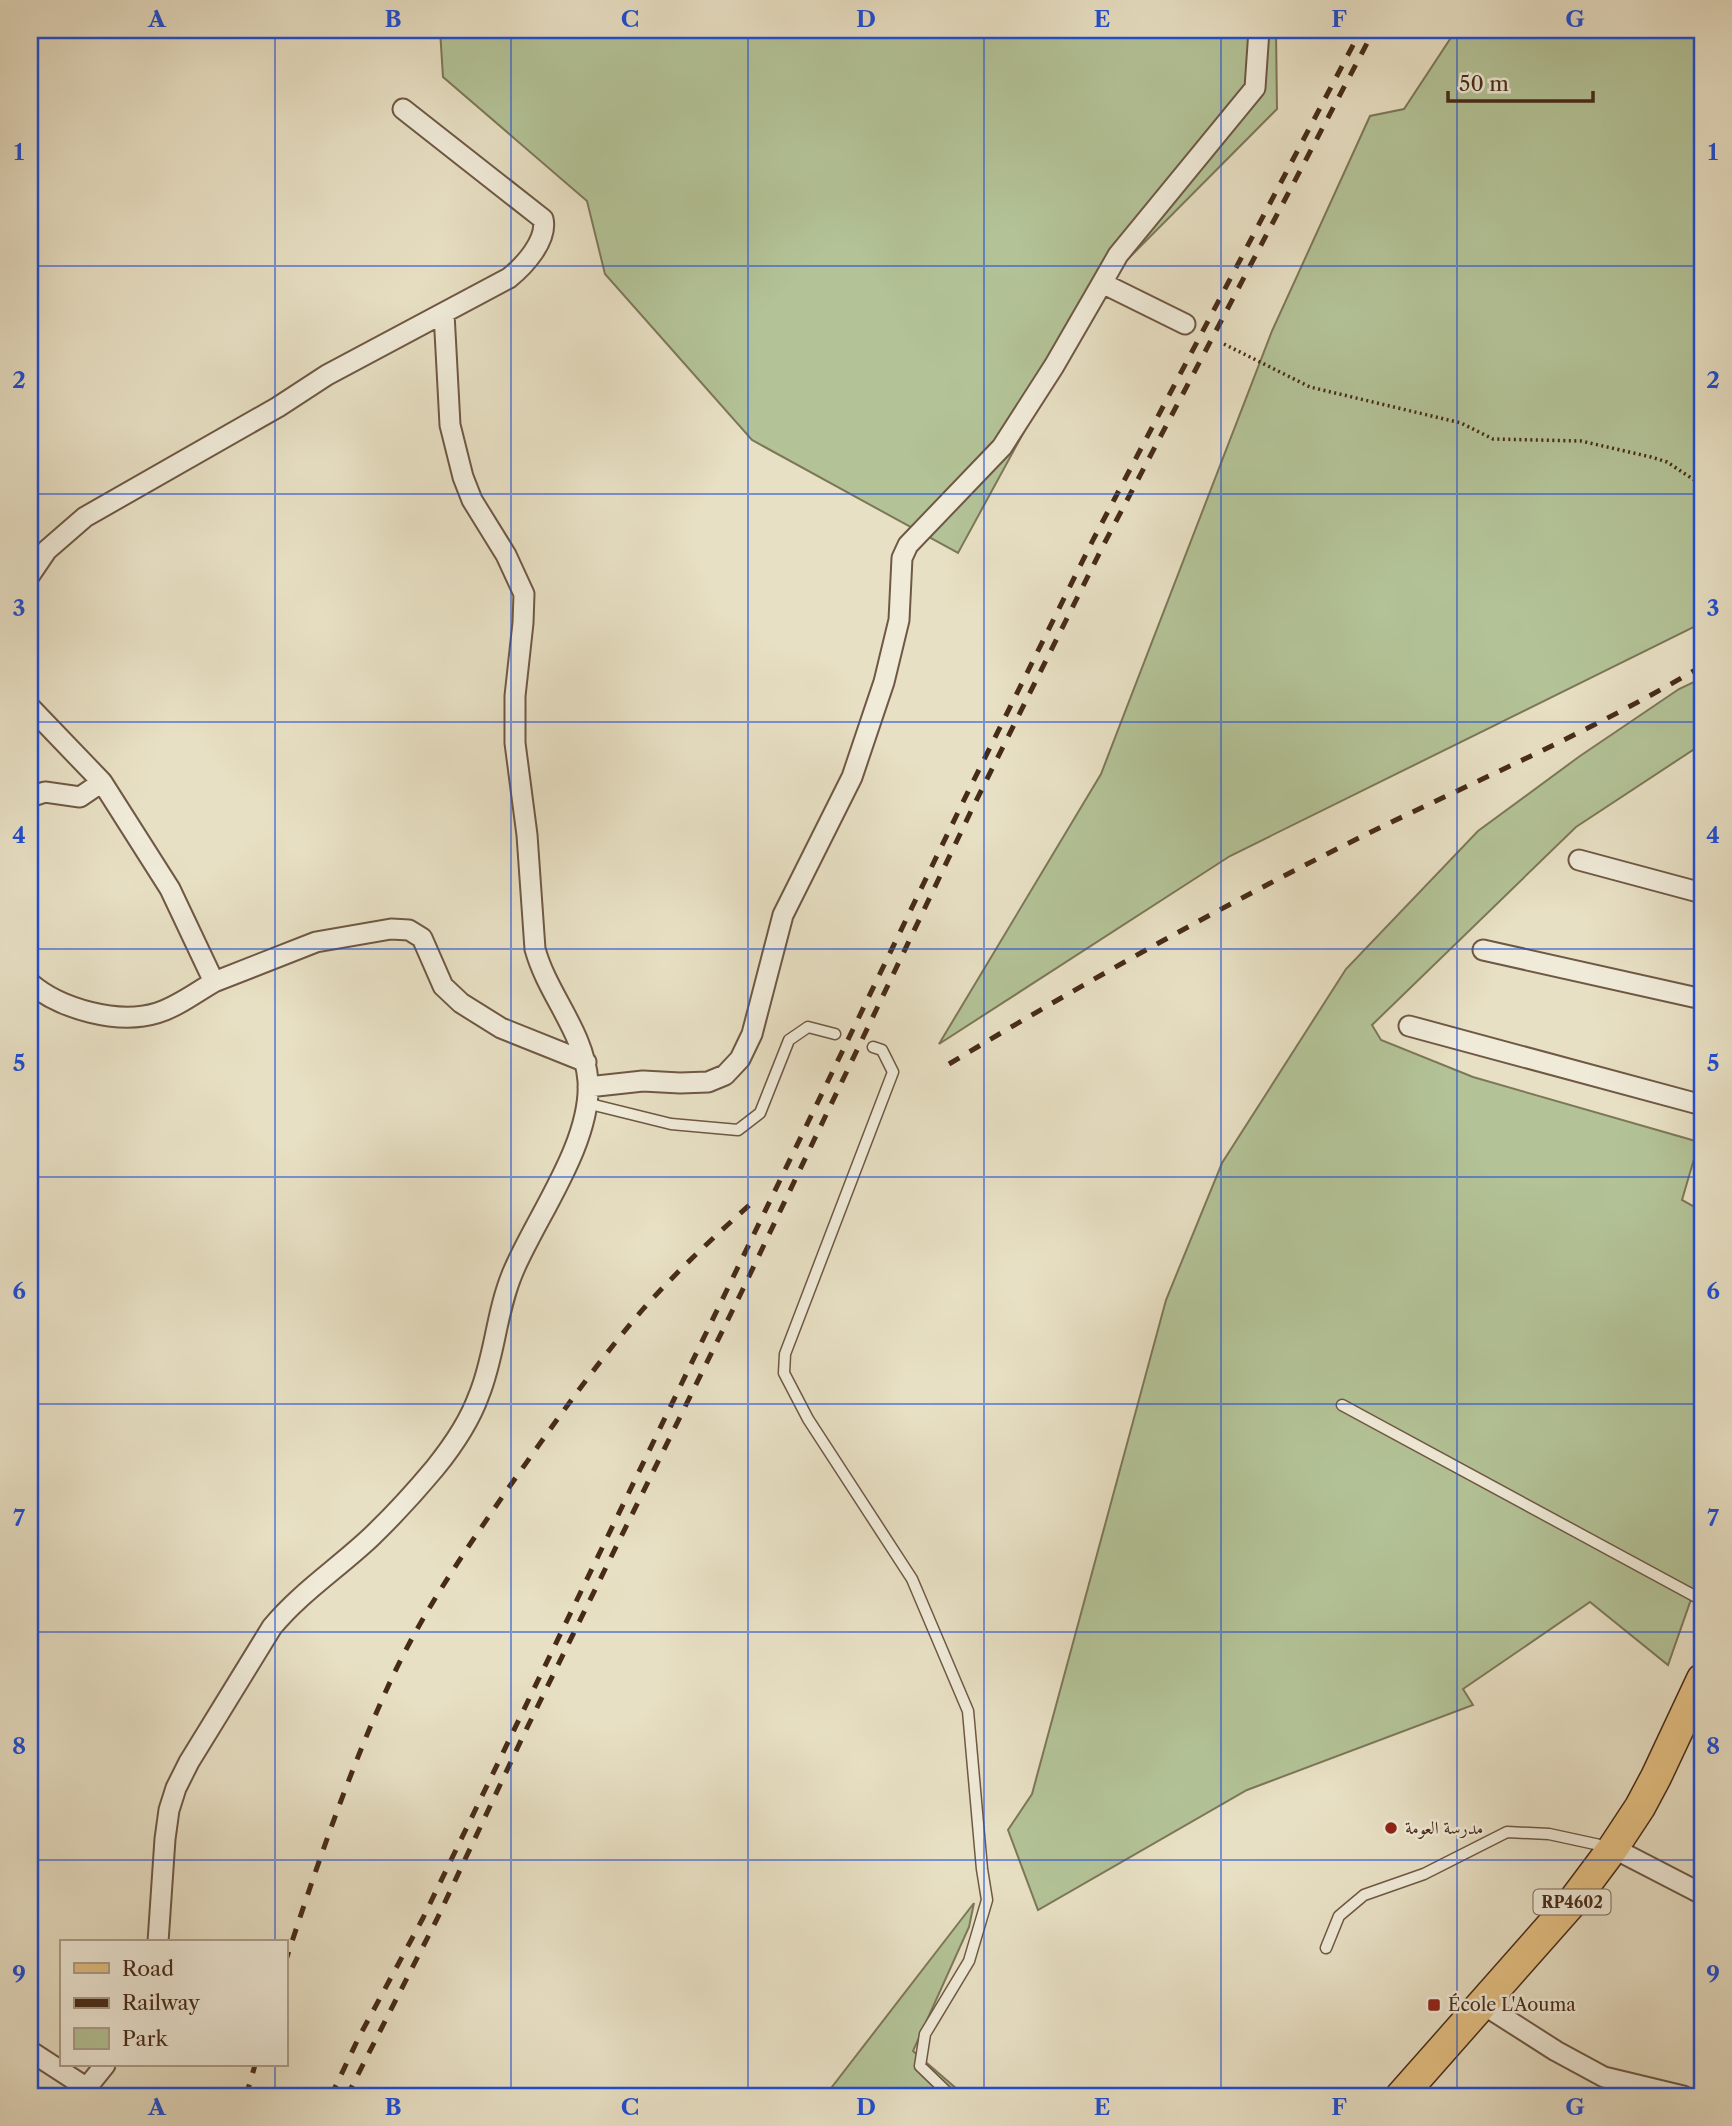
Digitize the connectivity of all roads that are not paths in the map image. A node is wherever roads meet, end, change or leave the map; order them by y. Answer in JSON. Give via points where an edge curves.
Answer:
{"nodes":[{"id":1,"x":1259,"y":30,"type":"edge"},
{"id":2,"x":403,"y":109,"type":"dead end"},
{"id":3,"x":1102,"y":283,"type":"junction"},
{"id":4,"x":444,"y":313,"type":"junction"},
{"id":5,"x":1185,"y":324,"type":"dead end"},
{"id":6,"x":30,"y":575,"type":"edge"},
{"id":7,"x":30,"y":707,"type":"edge"},
{"id":8,"x":102,"y":782,"type":"junction"},
{"id":9,"x":30,"y":797,"type":"edge"},
{"id":10,"x":1579,"y":860,"type":"dead end"},
{"id":11,"x":1702,"y":892,"type":"edge"},
{"id":12,"x":1483,"y":950,"type":"dead end"},
{"id":13,"x":214,"y":982,"type":"junction"},
{"id":14,"x":30,"y":983,"type":"edge"},
{"id":15,"x":1702,"y":999,"type":"edge"},
{"id":16,"x":1409,"y":1026,"type":"dead end"},
{"id":17,"x":835,"y":1034,"type":"dead end"},
{"id":18,"x":873,"y":1047,"type":"dead end"},
{"id":19,"x":586,"y":1062,"type":"junction"},
{"id":20,"x":587,"y":1095,"type":"junction"},
{"id":21,"x":1702,"y":1105,"type":"edge"},
{"id":22,"x":1342,"y":1405,"type":"dead end"},
{"id":23,"x":1702,"y":1600,"type":"edge"},
{"id":24,"x":1702,"y":1679,"type":"edge"},
{"id":25,"x":1613,"y":1848,"type":"junction"},
{"id":26,"x":1702,"y":1894,"type":"edge"},
{"id":27,"x":158,"y":1940,"type":"edge"},
{"id":28,"x":1326,"y":1948,"type":"dead end"},
{"id":29,"x":1484,"y":2005,"type":"junction"},
{"id":30,"x":30,"y":2051,"type":"edge"},
{"id":31,"x":104,"y":2066,"type":"edge"},
{"id":32,"x":1604,"y":2087,"type":"edge"},
{"id":33,"x":84,"y":2092,"type":"edge"},
{"id":34,"x":951,"y":2096,"type":"edge"},
{"id":35,"x":1401,"y":2096,"type":"edge"},
{"id":36,"x":1683,"y":2096,"type":"edge"}],
"edges":[{"from":1,"to":3,"type":"street","via":[[1255,88],[1118,255]]},
{"from":2,"to":4,"type":"street","via":[[545,223],[540,239],[517,271]]},
{"from":3,"to":5,"type":"street"},
{"from":3,"to":20,"type":"street","via":[[1002,447],[908,545],[902,558],[899,620],[884,682],[852,777],[783,915],[752,1034],[740,1059],[726,1075],[708,1082],[643,1081]]},
{"from":4,"to":6,"type":"street","via":[[327,375],[85,517],[53,544]]},
{"from":4,"to":19,"type":"street","via":[[450,425],[463,477],[524,594],[515,743],[535,949]]},
{"from":7,"to":8,"type":"street"},
{"from":8,"to":9,"type":"street","via":[[80,797],[45,792]]},
{"from":8,"to":13,"type":"street","via":[[170,889]]},
{"from":10,"to":11,"type":"street"},
{"from":12,"to":15,"type":"street"},
{"from":13,"to":14,"type":"street","via":[[174,1006],[132,1018],[62,1004]]},
{"from":13,"to":19,"type":"street","via":[[316,942],[409,930],[422,938],[443,986],[461,1003],[500,1028]]},
{"from":16,"to":21,"type":"street"},
{"from":17,"to":20,"type":"lane","via":[[807,1027],[789,1040],[760,1113],[738,1130],[671,1124]]},
{"from":18,"to":34,"type":"lane","via":[[882,1050],[893,1072],[785,1353],[784,1373],[808,1419],[912,1579],[968,1711],[987,1900],[969,1961],[925,2034],[919,2066]]},
{"from":19,"to":20,"type":"street"},
{"from":20,"to":27,"type":"street","via":[[580,1131],[564,1172],[504,1294],[480,1394],[471,1413],[436,1467],[396,1511],[285,1610],[189,1762],[169,1810]]},
{"from":22,"to":23,"type":"lane"},
{"from":24,"to":25,"type":"main road","number":"RP4602","via":[[1656,1777]]},
{"from":25,"to":26,"type":"street"},
{"from":25,"to":28,"type":"lane","via":[[1549,1834],[1507,1832],[1424,1874],[1364,1895],[1339,1916]]},
{"from":25,"to":29,"type":"main road","number":"RP4602"},
{"from":29,"to":32,"type":"street"},
{"from":29,"to":35,"type":"main road","number":"RP4602"},
{"from":30,"to":33,"type":"street"},
{"from":31,"to":33,"type":"street"},
{"from":32,"to":36,"type":"street"}]}
